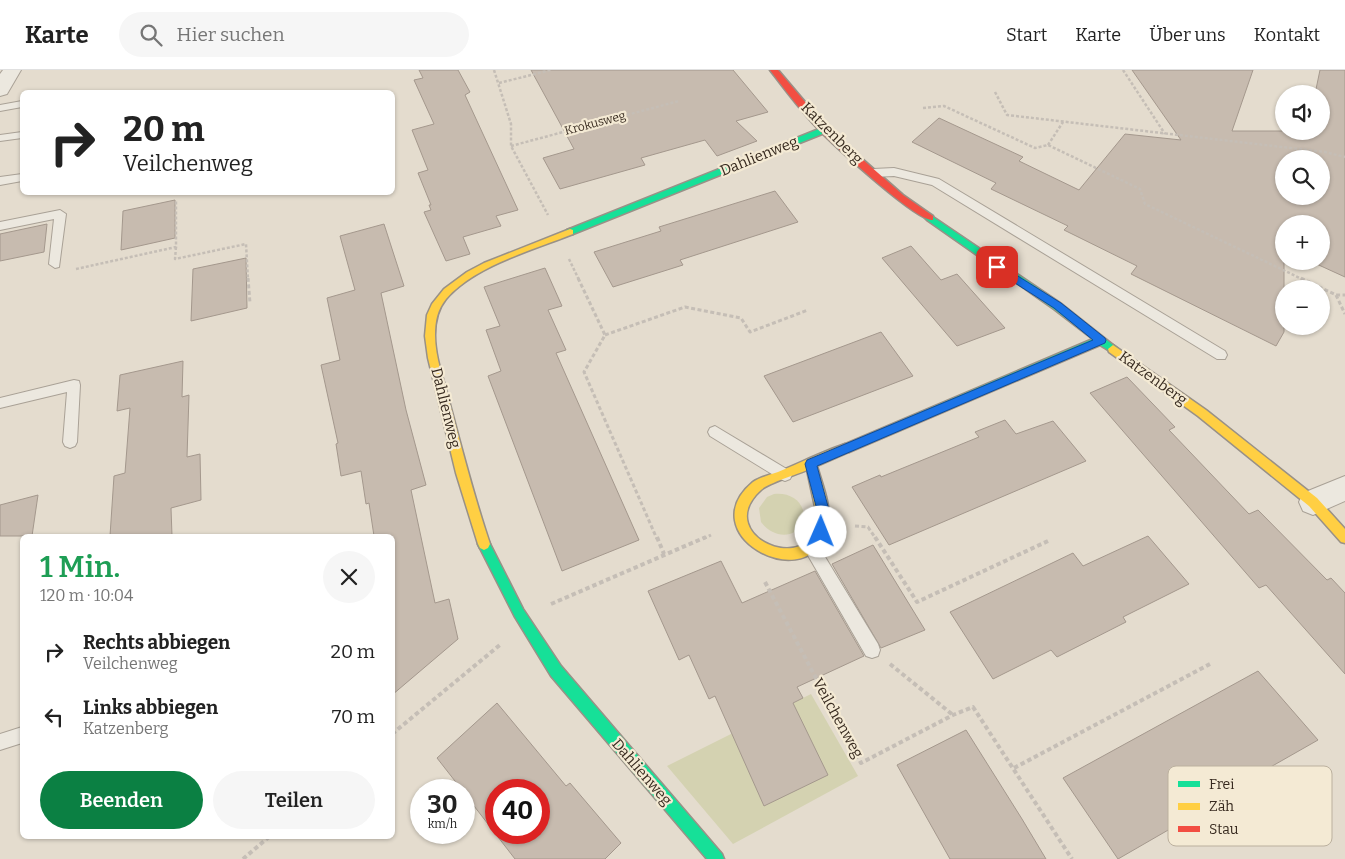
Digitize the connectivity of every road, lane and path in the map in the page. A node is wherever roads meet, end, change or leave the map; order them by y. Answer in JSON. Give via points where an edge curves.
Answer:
{"nodes":[{"id":1,"x":12,"y":70,"type":"edge"},
{"id":2,"x":494,"y":70,"type":"edge"},
{"id":3,"x":551,"y":70,"type":"edge"},
{"id":4,"x":774,"y":70,"type":"edge"},
{"id":5,"x":1123,"y":70,"type":"edge"},
{"id":6,"x":499,"y":83,"type":"junction"},
{"id":7,"x":0,"y":90,"type":"edge"},
{"id":8,"x":995,"y":92,"type":"dead end"},
{"id":9,"x":679,"y":101,"type":"dead end"},
{"id":10,"x":20,"y":104,"type":"edge"},
{"id":11,"x":0,"y":108,"type":"edge"},
{"id":12,"x":923,"y":108,"type":"dead end"},
{"id":13,"x":1063,"y":122,"type":"junction"},
{"id":14,"x":824,"y":130,"type":"junction"},
{"id":15,"x":1166,"y":134,"type":"junction"},
{"id":16,"x":20,"y":135,"type":"edge"},
{"id":17,"x":0,"y":138,"type":"edge"},
{"id":18,"x":1048,"y":145,"type":"junction"},
{"id":19,"x":511,"y":146,"type":"junction"},
{"id":20,"x":1345,"y":157,"type":"edge"},
{"id":21,"x":872,"y":174,"type":"junction"},
{"id":22,"x":20,"y":178,"type":"edge"},
{"id":23,"x":0,"y":181,"type":"edge"},
{"id":24,"x":176,"y":200,"type":"dead end"},
{"id":25,"x":550,"y":220,"type":"dead end"},
{"id":26,"x":0,"y":226,"type":"edge"},
{"id":27,"x":176,"y":247,"type":"junction"},
{"id":28,"x":567,"y":256,"type":"dead end"},
{"id":29,"x":56,"y":264,"type":"joint"},
{"id":30,"x":1336,"y":295,"type":"junction"},
{"id":31,"x":1345,"y":295,"type":"edge"},
{"id":32,"x":250,"y":304,"type":"dead end"},
{"id":33,"x":808,"y":310,"type":"dead end"},
{"id":34,"x":1345,"y":314,"type":"edge"},
{"id":35,"x":605,"y":335,"type":"junction"},
{"id":36,"x":1101,"y":340,"type":"junction"},
{"id":37,"x":1221,"y":355,"type":"dead end"},
{"id":38,"x":0,"y":403,"type":"edge"},
{"id":39,"x":715,"y":432,"type":"dead end"},
{"id":40,"x":70,"y":442,"type":"dead end"},
{"id":41,"x":811,"y":464,"type":"junction"},
{"id":42,"x":785,"y":475,"type":"junction"},
{"id":43,"x":1345,"y":488,"type":"edge"},
{"id":44,"x":1313,"y":502,"type":"junction"},
{"id":45,"x":822,"y":522,"type":"junction"},
{"id":46,"x":740,"y":526,"type":"junction"},
{"id":47,"x":1345,"y":538,"type":"edge"},
{"id":48,"x":1048,"y":541,"type":"dead end"},
{"id":49,"x":811,"y":548,"type":"junction"},
{"id":50,"x":664,"y":554,"type":"junction"},
{"id":51,"x":760,"y":575,"type":"dead end"},
{"id":52,"x":548,"y":606,"type":"dead end"},
{"id":53,"x":507,"y":639,"type":"dead end"},
{"id":54,"x":872,"y":650,"type":"joint"},
{"id":55,"x":1210,"y":664,"type":"dead end"},
{"id":56,"x":952,"y":714,"type":"junction"},
{"id":57,"x":395,"y":732,"type":"edge"},
{"id":58,"x":20,"y":736,"type":"edge"},
{"id":59,"x":0,"y":742,"type":"edge"},
{"id":60,"x":1014,"y":768,"type":"junction"},
{"id":61,"x":266,"y":839,"type":"edge"},
{"id":62,"x":243,"y":859,"type":"edge"},
{"id":63,"x":717,"y":859,"type":"edge"},
{"id":64,"x":1072,"y":859,"type":"edge"}],
"edges":[{"from":1,"to":7,"type":"street"},
{"from":2,"to":6,"type":"path"},
{"from":3,"to":6,"type":"path"},
{"from":4,"to":14,"type":"street","name":"Katzenberg"},
{"from":5,"to":15,"type":"path"},
{"from":6,"to":19,"type":"path","via":[[511,124]]},
{"from":8,"to":13,"type":"path","via":[[1007,115]]},
{"from":9,"to":19,"type":"path","name":"Krokusweg"},
{"from":10,"to":11,"type":"lane"},
{"from":12,"to":18,"type":"path","via":[[944,106],[1035,148]]},
{"from":13,"to":15,"type":"path"},
{"from":13,"to":18,"type":"path"},
{"from":14,"to":21,"type":"street","name":"Katzenberg"},
{"from":14,"to":63,"type":"street","name":"Dahlienweg","via":[[487,265],[449,290],[438,302],[429,322],[430,342],[467,496],[488,555],[519,613],[556,671]]},
{"from":15,"to":20,"type":"path"},
{"from":16,"to":17,"type":"lane"},
{"from":18,"to":30,"type":"path","via":[[1140,189],[1145,204]]},
{"from":19,"to":25,"type":"path"},
{"from":21,"to":36,"type":"street","name":"Katzenberg"},
{"from":21,"to":37,"type":"lane","via":[[894,172],[935,182]]},
{"from":22,"to":23,"type":"lane"},
{"from":24,"to":27,"type":"path"},
{"from":26,"to":29,"type":"lane","via":[[60,214]]},
{"from":27,"to":29,"type":"path","via":[[52,274]]},
{"from":27,"to":32,"type":"path","via":[[175,259],[246,244]]},
{"from":28,"to":35,"type":"path"},
{"from":30,"to":31,"type":"path"},
{"from":30,"to":34,"type":"path"},
{"from":33,"to":35,"type":"path","via":[[750,332],[740,318],[685,307]]},
{"from":35,"to":50,"type":"path","via":[[584,372]]},
{"from":36,"to":41,"type":"street"},
{"from":36,"to":44,"type":"street","name":"Katzenberg","via":[[1202,413]]},
{"from":38,"to":40,"type":"lane","via":[[74,385]]},
{"from":39,"to":42,"type":"lane"},
{"from":41,"to":42,"type":"street"},
{"from":41,"to":45,"type":"street","via":[[823,510]]},
{"from":42,"to":46,"type":"street","via":[[757,486],[742,500],[738,512]]},
{"from":43,"to":44,"type":"street"},
{"from":44,"to":47,"type":"street","name":"Katzenberg"},
{"from":45,"to":48,"type":"path","via":[[868,527],[917,602]]},
{"from":45,"to":49,"type":"street","via":[[821,532]]},
{"from":46,"to":49,"type":"street","via":[[755,544],[773,554],[790,556]]},
{"from":46,"to":50,"type":"path"},
{"from":49,"to":54,"type":"lane"},
{"from":50,"to":52,"type":"path"},
{"from":51,"to":56,"type":"path","name":"Veilchenweg","via":[[861,763]]},
{"from":53,"to":57,"type":"path"},
{"from":54,"to":56,"type":"path"},
{"from":55,"to":60,"type":"path"},
{"from":56,"to":60,"type":"path","name":"Veilchenweg","via":[[972,707]]},
{"from":58,"to":59,"type":"lane"},
{"from":60,"to":64,"type":"path","name":"Veilchenweg"},
{"from":61,"to":62,"type":"path"}]}
